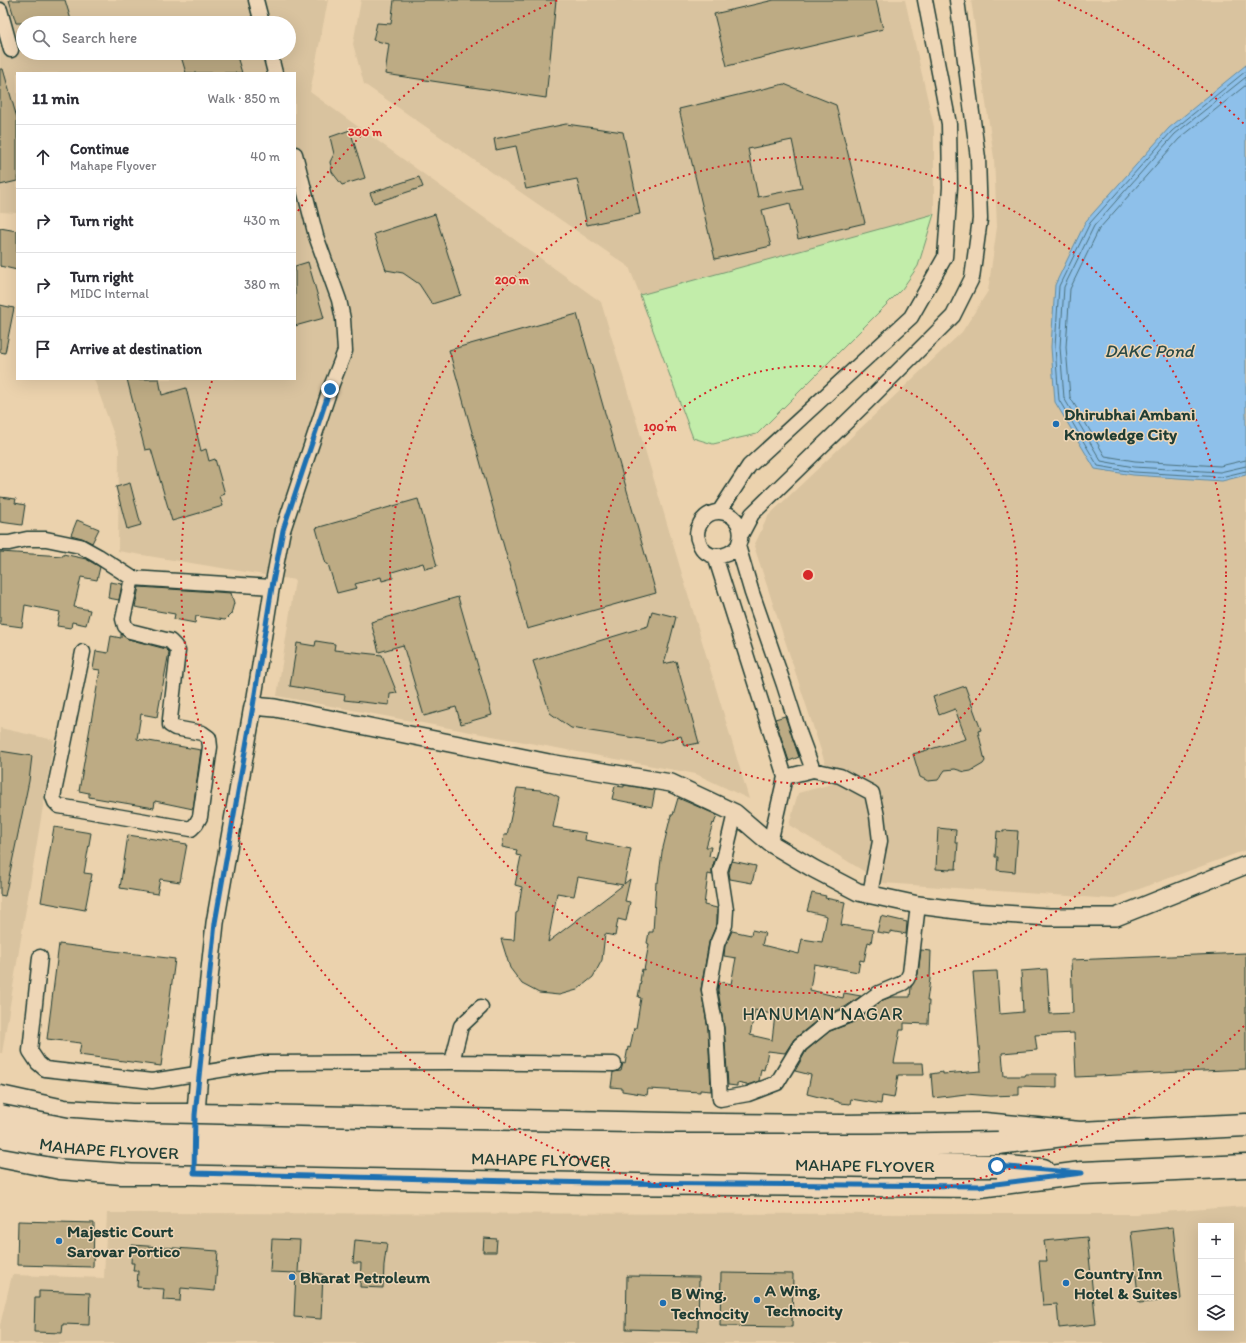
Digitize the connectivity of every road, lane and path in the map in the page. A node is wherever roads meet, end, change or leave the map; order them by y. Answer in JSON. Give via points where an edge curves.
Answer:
{"nodes":[{"id":1,"x":256,"y":0,"type":"edge"},
{"id":2,"x":925,"y":0,"type":"edge"},
{"id":3,"x":956,"y":0,"type":"edge"},
{"id":4,"x":0,"y":10,"type":"edge"},
{"id":5,"x":260,"y":16,"type":"edge"},
{"id":6,"x":4,"y":37,"type":"edge"},
{"id":7,"x":11,"y":50,"type":"dead end"},
{"id":8,"x":272,"y":60,"type":"edge"},
{"id":9,"x":275,"y":72,"type":"edge"},
{"id":10,"x":296,"y":158,"type":"edge"},
{"id":11,"x":719,"y":512,"type":"junction"},
{"id":12,"x":740,"y":540,"type":"junction"},
{"id":13,"x":0,"y":543,"type":"edge"},
{"id":14,"x":715,"y":556,"type":"junction"},
{"id":15,"x":132,"y":578,"type":"junction"},
{"id":16,"x":272,"y":587,"type":"junction"},
{"id":17,"x":83,"y":652,"type":"dead end"},
{"id":18,"x":253,"y":706,"type":"junction"},
{"id":19,"x":813,"y":770,"type":"junction"},
{"id":20,"x":785,"y":777,"type":"junction"},
{"id":21,"x":735,"y":813,"type":"junction"},
{"id":22,"x":770,"y":843,"type":"junction"},
{"id":23,"x":1246,"y":865,"type":"edge"},
{"id":24,"x":870,"y":894,"type":"junction"},
{"id":25,"x":918,"y":905,"type":"junction"},
{"id":26,"x":40,"y":957,"type":"dead end"},
{"id":27,"x":482,"y":1007,"type":"dead end"},
{"id":28,"x":452,"y":1062,"type":"junction"},
{"id":29,"x":614,"y":1064,"type":"dead end"},
{"id":30,"x":199,"y":1073,"type":"junction"},
{"id":31,"x":0,"y":1097,"type":"edge"},
{"id":32,"x":195,"y":1115,"type":"junction"},
{"id":33,"x":0,"y":1116,"type":"edge"},
{"id":34,"x":1246,"y":1125,"type":"edge"},
{"id":35,"x":1080,"y":1133,"type":"junction"},
{"id":36,"x":0,"y":1136,"type":"edge"},
{"id":37,"x":0,"y":1156,"type":"edge"},
{"id":38,"x":1246,"y":1166,"type":"edge"},
{"id":39,"x":194,"y":1173,"type":"junction"},
{"id":40,"x":1082,"y":1173,"type":"junction"}],
"edges":[{"from":1,"to":5,"type":"street"},
{"from":2,"to":11,"type":"street","via":[[949,124],[950,187],[945,257],[912,318],[749,466]]},
{"from":3,"to":12,"type":"street","via":[[978,158],[980,219],[972,278],[952,316],[752,514]]},
{"from":4,"to":6,"type":"street"},
{"from":6,"to":7,"type":"street"},
{"from":8,"to":9,"type":"street"},
{"from":10,"to":16,"type":"street","via":[[316,236],[339,300],[345,351],[283,530]]},
{"from":11,"to":12,"type":"street","via":[[732,516],[740,526]]},
{"from":11,"to":14,"type":"street","via":[[706,516],[698,528],[697,535],[702,549]]},
{"from":12,"to":14,"type":"street","via":[[734,551],[728,555]]},
{"from":12,"to":19,"type":"street","via":[[752,593]]},
{"from":13,"to":15,"type":"street","via":[[46,539],[80,546]]},
{"from":14,"to":20,"type":"street"},
{"from":15,"to":16,"type":"street"},
{"from":15,"to":17,"type":"street","via":[[123,619],[125,626],[130,630],[170,641],[178,651],[170,725],[202,733],[209,738],[210,747],[200,817],[191,829],[59,806],[55,802],[53,797]]},
{"from":16,"to":18,"type":"street"},
{"from":18,"to":21,"type":"street","via":[[275,708],[549,763],[671,783]]},
{"from":18,"to":30,"type":"street","via":[[215,923]]},
{"from":19,"to":20,"type":"street"},
{"from":19,"to":24,"type":"street","via":[[840,776],[872,793],[880,841]]},
{"from":20,"to":22,"type":"street"},
{"from":21,"to":22,"type":"street"},
{"from":21,"to":25,"type":"street","via":[[720,870],[726,910],[725,925],[717,944],[709,990],[716,1028],[720,1099],[748,1094],[777,1083],[800,1044],[826,1024],[849,1015],[879,993],[903,983],[910,973]]},
{"from":22,"to":24,"type":"street","via":[[852,889]]},
{"from":23,"to":25,"type":"street","via":[[1116,917],[972,912]]},
{"from":24,"to":25,"type":"street"},
{"from":26,"to":30,"type":"street","via":[[30,1051],[45,1069],[152,1081]]},
{"from":27,"to":28,"type":"street","via":[[461,1026]]},
{"from":28,"to":29,"type":"street"},
{"from":28,"to":30,"type":"street","via":[[264,1064]]},
{"from":30,"to":32,"type":"street"},
{"from":31,"to":32,"type":"main road","via":[[64,1111]]},
{"from":32,"to":35,"type":"main road","via":[[728,1125],[984,1124]]},
{"from":32,"to":39,"type":"street"},
{"from":33,"to":35,"type":"main road","name":"MAHAPE FLYOVER","bridge":true,"via":[[67,1129],[136,1134],[670,1145],[998,1143]]},
{"from":34,"to":35,"type":"main road"},
{"from":36,"to":40,"type":"main road","name":"MAHAPE FLYOVER","bridge":true,"via":[[61,1147],[133,1152],[997,1166]]},
{"from":37,"to":39,"type":"main road","via":[[60,1168],[122,1173]]},
{"from":38,"to":40,"type":"main road"},
{"from":39,"to":40,"type":"main road","via":[[593,1183],[980,1186]]}]}
